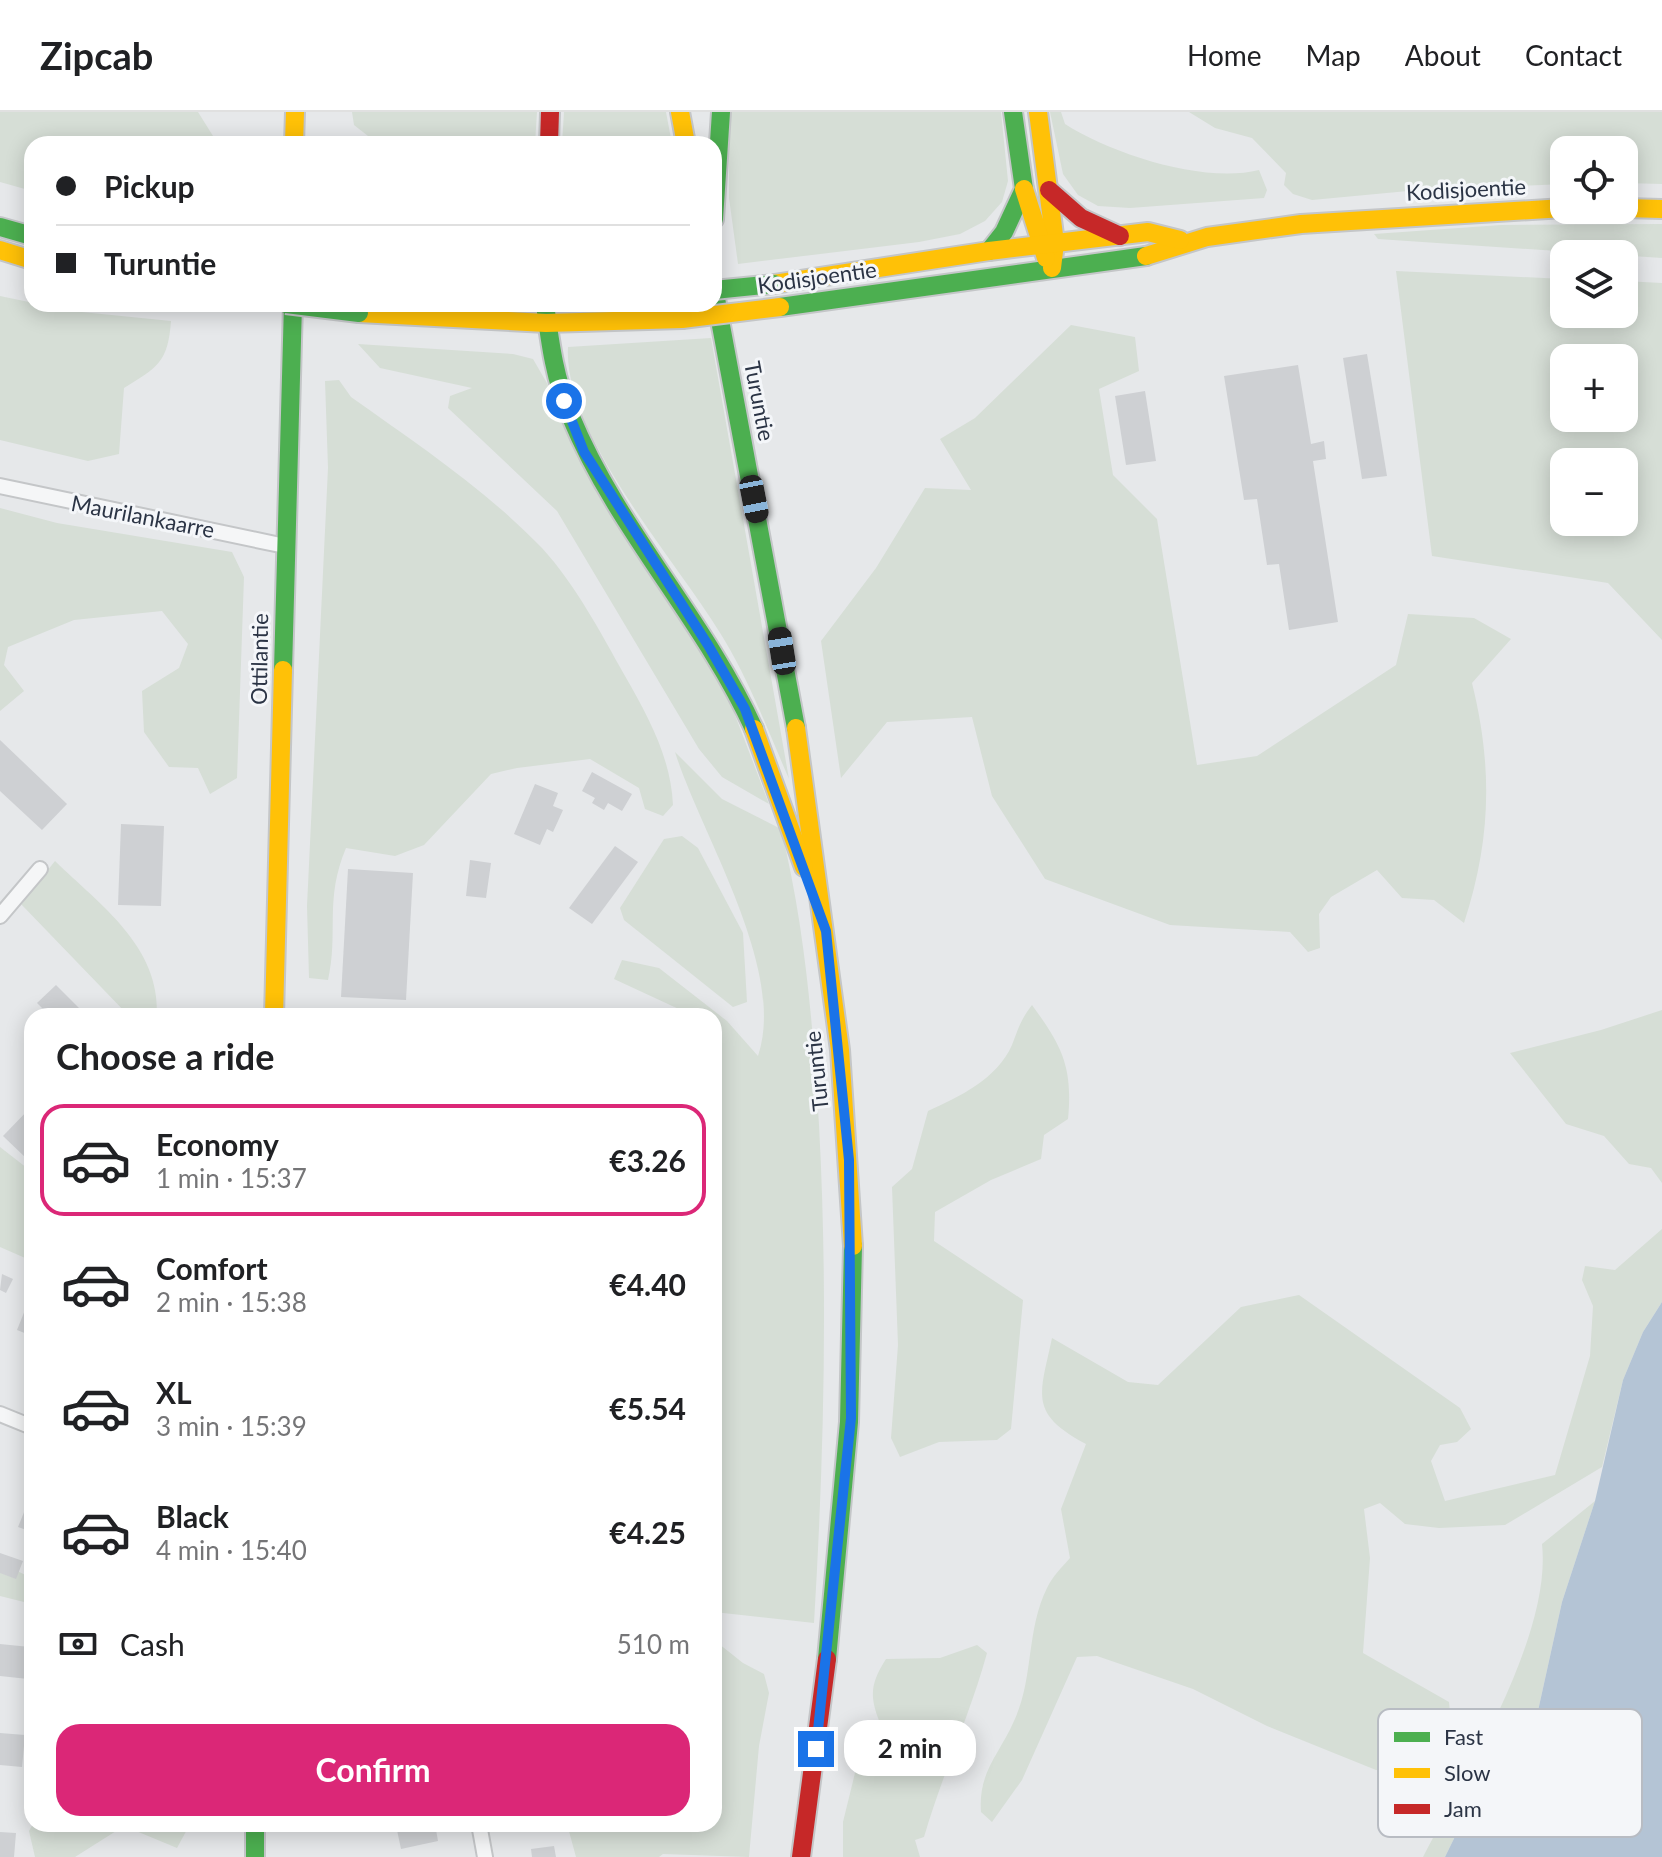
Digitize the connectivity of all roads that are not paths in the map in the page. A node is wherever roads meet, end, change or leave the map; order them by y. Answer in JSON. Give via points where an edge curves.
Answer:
{"nodes":[{"id":1,"x":295,"y":112,"type":"edge"},
{"id":2,"x":550,"y":112,"type":"edge"},
{"id":3,"x":680,"y":112,"type":"edge"},
{"id":4,"x":721,"y":112,"type":"edge"},
{"id":5,"x":1013,"y":112,"type":"edge"},
{"id":6,"x":1038,"y":112,"type":"edge"},
{"id":7,"x":294,"y":136,"type":"edge"},
{"id":8,"x":549,"y":136,"type":"edge"},
{"id":9,"x":684,"y":136,"type":"edge"},
{"id":10,"x":719,"y":136,"type":"edge"},
{"id":11,"x":1024,"y":189,"type":"junction"},
{"id":12,"x":1049,"y":190,"type":"junction"},
{"id":13,"x":1638,"y":208,"type":"edge"},
{"id":14,"x":1550,"y":209,"type":"edge"},
{"id":15,"x":1662,"y":209,"type":"edge"},
{"id":16,"x":0,"y":227,"type":"edge"},
{"id":17,"x":24,"y":234,"type":"edge"},
{"id":18,"x":1120,"y":236,"type":"junction"},
{"id":19,"x":1180,"y":240,"type":"junction"},
{"id":20,"x":1047,"y":244,"type":"junction"},
{"id":21,"x":0,"y":250,"type":"edge"},
{"id":22,"x":989,"y":251,"type":"junction"},
{"id":23,"x":24,"y":258,"type":"edge"},
{"id":24,"x":1052,"y":268,"type":"junction"},
{"id":25,"x":722,"y":288,"type":"edge"},
{"id":26,"x":293,"y":312,"type":"edge"},
{"id":27,"x":351,"y":312,"type":"edge"},
{"id":28,"x":718,"y":312,"type":"edge"},
{"id":29,"x":546,"y":314,"type":"edge"},
{"id":30,"x":0,"y":486,"type":"edge"},
{"id":31,"x":285,"y":546,"type":"junction"},
{"id":32,"x":40,"y":869,"type":"dead end"},
{"id":33,"x":0,"y":916,"type":"edge"},
{"id":34,"x":826,"y":931,"type":"junction"},
{"id":35,"x":274,"y":1008,"type":"edge"},
{"id":36,"x":0,"y":1414,"type":"edge"},
{"id":37,"x":24,"y":1424,"type":"edge"},
{"id":38,"x":255,"y":1832,"type":"edge"},
{"id":39,"x":480,"y":1832,"type":"edge"},
{"id":40,"x":255,"y":1857,"type":"edge"},
{"id":41,"x":485,"y":1857,"type":"edge"},
{"id":42,"x":801,"y":1857,"type":"edge"}],
"edges":[{"from":1,"to":7,"type":"main road"},
{"from":2,"to":8,"type":"main road"},
{"from":3,"to":9,"type":"main road"},
{"from":4,"to":10,"type":"main road"},
{"from":5,"to":11,"type":"main road"},
{"from":6,"to":12,"type":"main road"},
{"from":11,"to":20,"type":"main road"},
{"from":11,"to":22,"type":"main road"},
{"from":12,"to":18,"type":"main road","via":[[1077,217]]},
{"from":12,"to":20,"type":"main road"},
{"from":13,"to":15,"type":"main road"},
{"from":14,"to":19,"type":"main road","name":"Kodisjoentie","via":[[1399,216]]},
{"from":16,"to":17,"type":"main road"},
{"from":18,"to":19,"type":"main road","name":"Kodisjoentie","via":[[1148,232]]},
{"from":18,"to":20,"type":"main road","name":"Kodisjoentie"},
{"from":19,"to":24,"type":"main road","name":"Kodisjoentie","via":[[1152,255]]},
{"from":20,"to":22,"type":"main road","name":"Kodisjoentie"},
{"from":20,"to":24,"type":"main road"},
{"from":21,"to":23,"type":"main road"},
{"from":22,"to":25,"type":"main road","name":"Kodisjoentie","bridge":true},
{"from":24,"to":29,"type":"main road","name":"Kodisjoentie","bridge":true,"via":[[682,319]]},
{"from":26,"to":31,"type":"main road","name":"Ottilantie"},
{"from":27,"to":29,"type":"main road","name":"Kodisjoentie","bridge":true},
{"from":28,"to":34,"type":"main road","name":"Turuntie","via":[[777,620]]},
{"from":29,"to":34,"type":"main road","via":[[564,401],[584,452],[745,709]]},
{"from":30,"to":31,"type":"street","name":"Maurilankaarre"},
{"from":31,"to":35,"type":"main road","name":"Ottilantie"},
{"from":32,"to":33,"type":"street"},
{"from":34,"to":42,"type":"main road","name":"Turuntie","via":[[849,1160],[851,1418]]},
{"from":36,"to":37,"type":"street"},
{"from":38,"to":40,"type":"main road"},
{"from":39,"to":41,"type":"street"}]}
